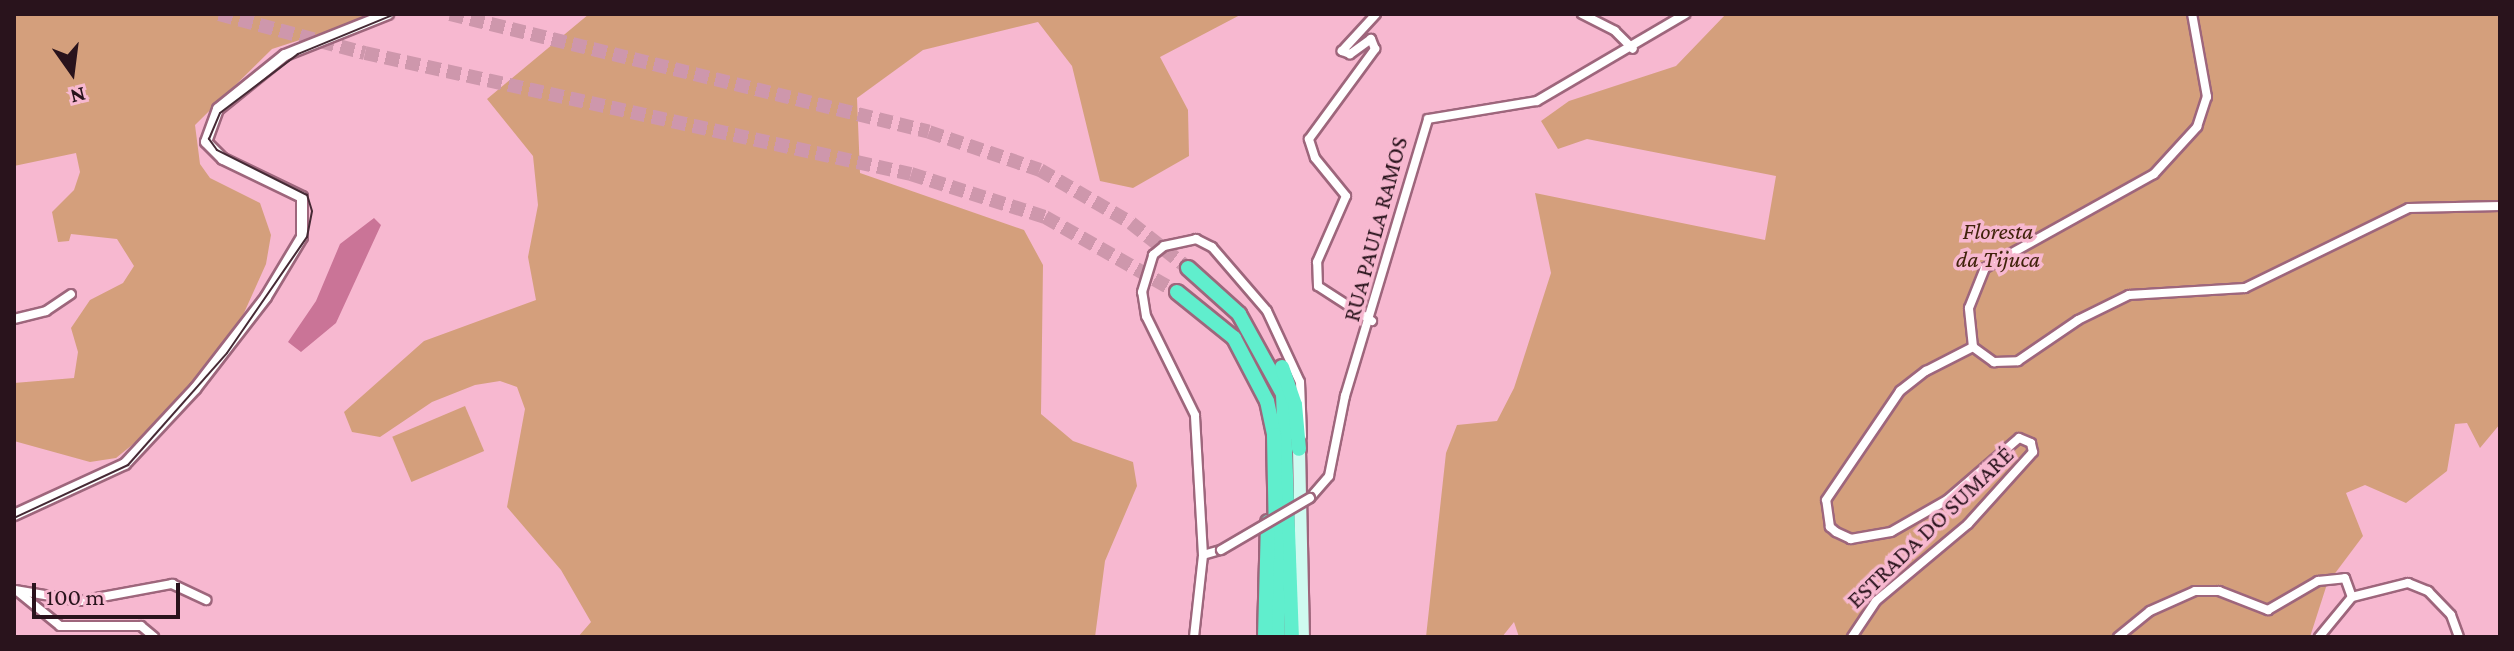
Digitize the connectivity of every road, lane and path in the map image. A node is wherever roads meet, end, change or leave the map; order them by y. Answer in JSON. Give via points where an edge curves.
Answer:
{"nodes":[{"id":1,"x":388,"y":14,"type":"edge"},
{"id":2,"x":1376,"y":14,"type":"edge"},
{"id":3,"x":1582,"y":14,"type":"edge"},
{"id":4,"x":1685,"y":14,"type":"edge"},
{"id":5,"x":2192,"y":14,"type":"edge"},
{"id":6,"x":1633,"y":49,"type":"junction"},
{"id":7,"x":2500,"y":206,"type":"edge"},
{"id":8,"x":1188,"y":268,"type":"tunnel mouth"},
{"id":9,"x":1177,"y":292,"type":"tunnel mouth"},
{"id":10,"x":71,"y":294,"type":"dead end"},
{"id":11,"x":1239,"y":314,"type":"junction"},
{"id":12,"x":14,"y":319,"type":"edge"},
{"id":13,"x":1372,"y":321,"type":"junction"},
{"id":14,"x":1973,"y":347,"type":"junction"},
{"id":15,"x":1267,"y":401,"type":"junction"},
{"id":16,"x":1299,"y":449,"type":"junction"},
{"id":17,"x":14,"y":515,"type":"edge"},
{"id":18,"x":1203,"y":555,"type":"junction"},
{"id":19,"x":15,"y":590,"type":"edge"},
{"id":20,"x":2352,"y":597,"type":"junction"},
{"id":21,"x":206,"y":600,"type":"dead end"},
{"id":22,"x":154,"y":637,"type":"edge"},
{"id":23,"x":1194,"y":637,"type":"edge"},
{"id":24,"x":1263,"y":637,"type":"edge"},
{"id":25,"x":1278,"y":637,"type":"edge"},
{"id":26,"x":1292,"y":637,"type":"edge"},
{"id":27,"x":1303,"y":637,"type":"edge"},
{"id":28,"x":1852,"y":637,"type":"edge"},
{"id":29,"x":2118,"y":637,"type":"edge"},
{"id":30,"x":2319,"y":637,"type":"edge"},
{"id":31,"x":2459,"y":637,"type":"edge"}],
"edges":[{"from":1,"to":17,"type":"street","via":[[285,55],[218,109],[206,142],[223,159],[302,197],[302,237],[204,378],[125,464]]},
{"from":2,"to":13,"type":"street","via":[[1342,51],[1350,54],[1371,39],[1375,49],[1309,139],[1315,158],[1346,196],[1317,262],[1318,286]]},
{"from":3,"to":6,"type":"street","via":[[1615,31]]},
{"from":4,"to":6,"type":"street","name":"RUA PAULA RAMOS"},
{"from":5,"to":14,"type":"street","via":[[2207,97],[2197,127],[2154,174],[1985,268],[1969,308]]},
{"from":6,"to":13,"type":"street","name":"RUA PAULA RAMOS","via":[[1537,101],[1428,119]]},
{"from":7,"to":14,"type":"street","via":[[2409,208],[2245,288],[2129,295],[2078,320],[2018,361],[1994,362]]},
{"from":8,"to":11,"type":"highway"},
{"from":9,"to":15,"type":"highway","via":[[1234,338]]},
{"from":10,"to":12,"type":"street","via":[[46,311]]},
{"from":11,"to":16,"type":"highway","via":[[1285,371]]},
{"from":11,"to":26,"type":"highway","via":[[1272,366],[1286,410]]},
{"from":13,"to":18,"type":"street","name":"RUA PAULA RAMOS","bridge":true,"via":[[1345,396],[1329,476],[1310,498],[1221,550]]},
{"from":14,"to":28,"type":"street","name":"ESTRADA DO SUMARÉ","via":[[1900,391],[1826,500],[1830,527],[1851,539],[1891,532],[1947,500],[2019,438],[2031,443],[2033,452],[1968,524],[1876,601]]},
{"from":15,"to":24,"type":"highway"},
{"from":15,"to":25,"type":"highway","via":[[1274,435]]},
{"from":16,"to":18,"type":"street","via":[[1306,419],[1300,382],[1267,311],[1212,247],[1196,239],[1164,246],[1146,270],[1144,310],[1195,415]]},
{"from":16,"to":27,"type":"main road"},
{"from":18,"to":23,"type":"street"},
{"from":19,"to":21,"type":"street","via":[[80,601],[172,584]]},
{"from":19,"to":22,"type":"street","via":[[60,626],[141,626]]},
{"from":20,"to":29,"type":"street","via":[[2350,583],[2337,576],[2268,610],[2219,591],[2195,591],[2150,611]]},
{"from":20,"to":30,"type":"street"},
{"from":20,"to":31,"type":"street","via":[[2408,583],[2428,591],[2451,615]]}]}
